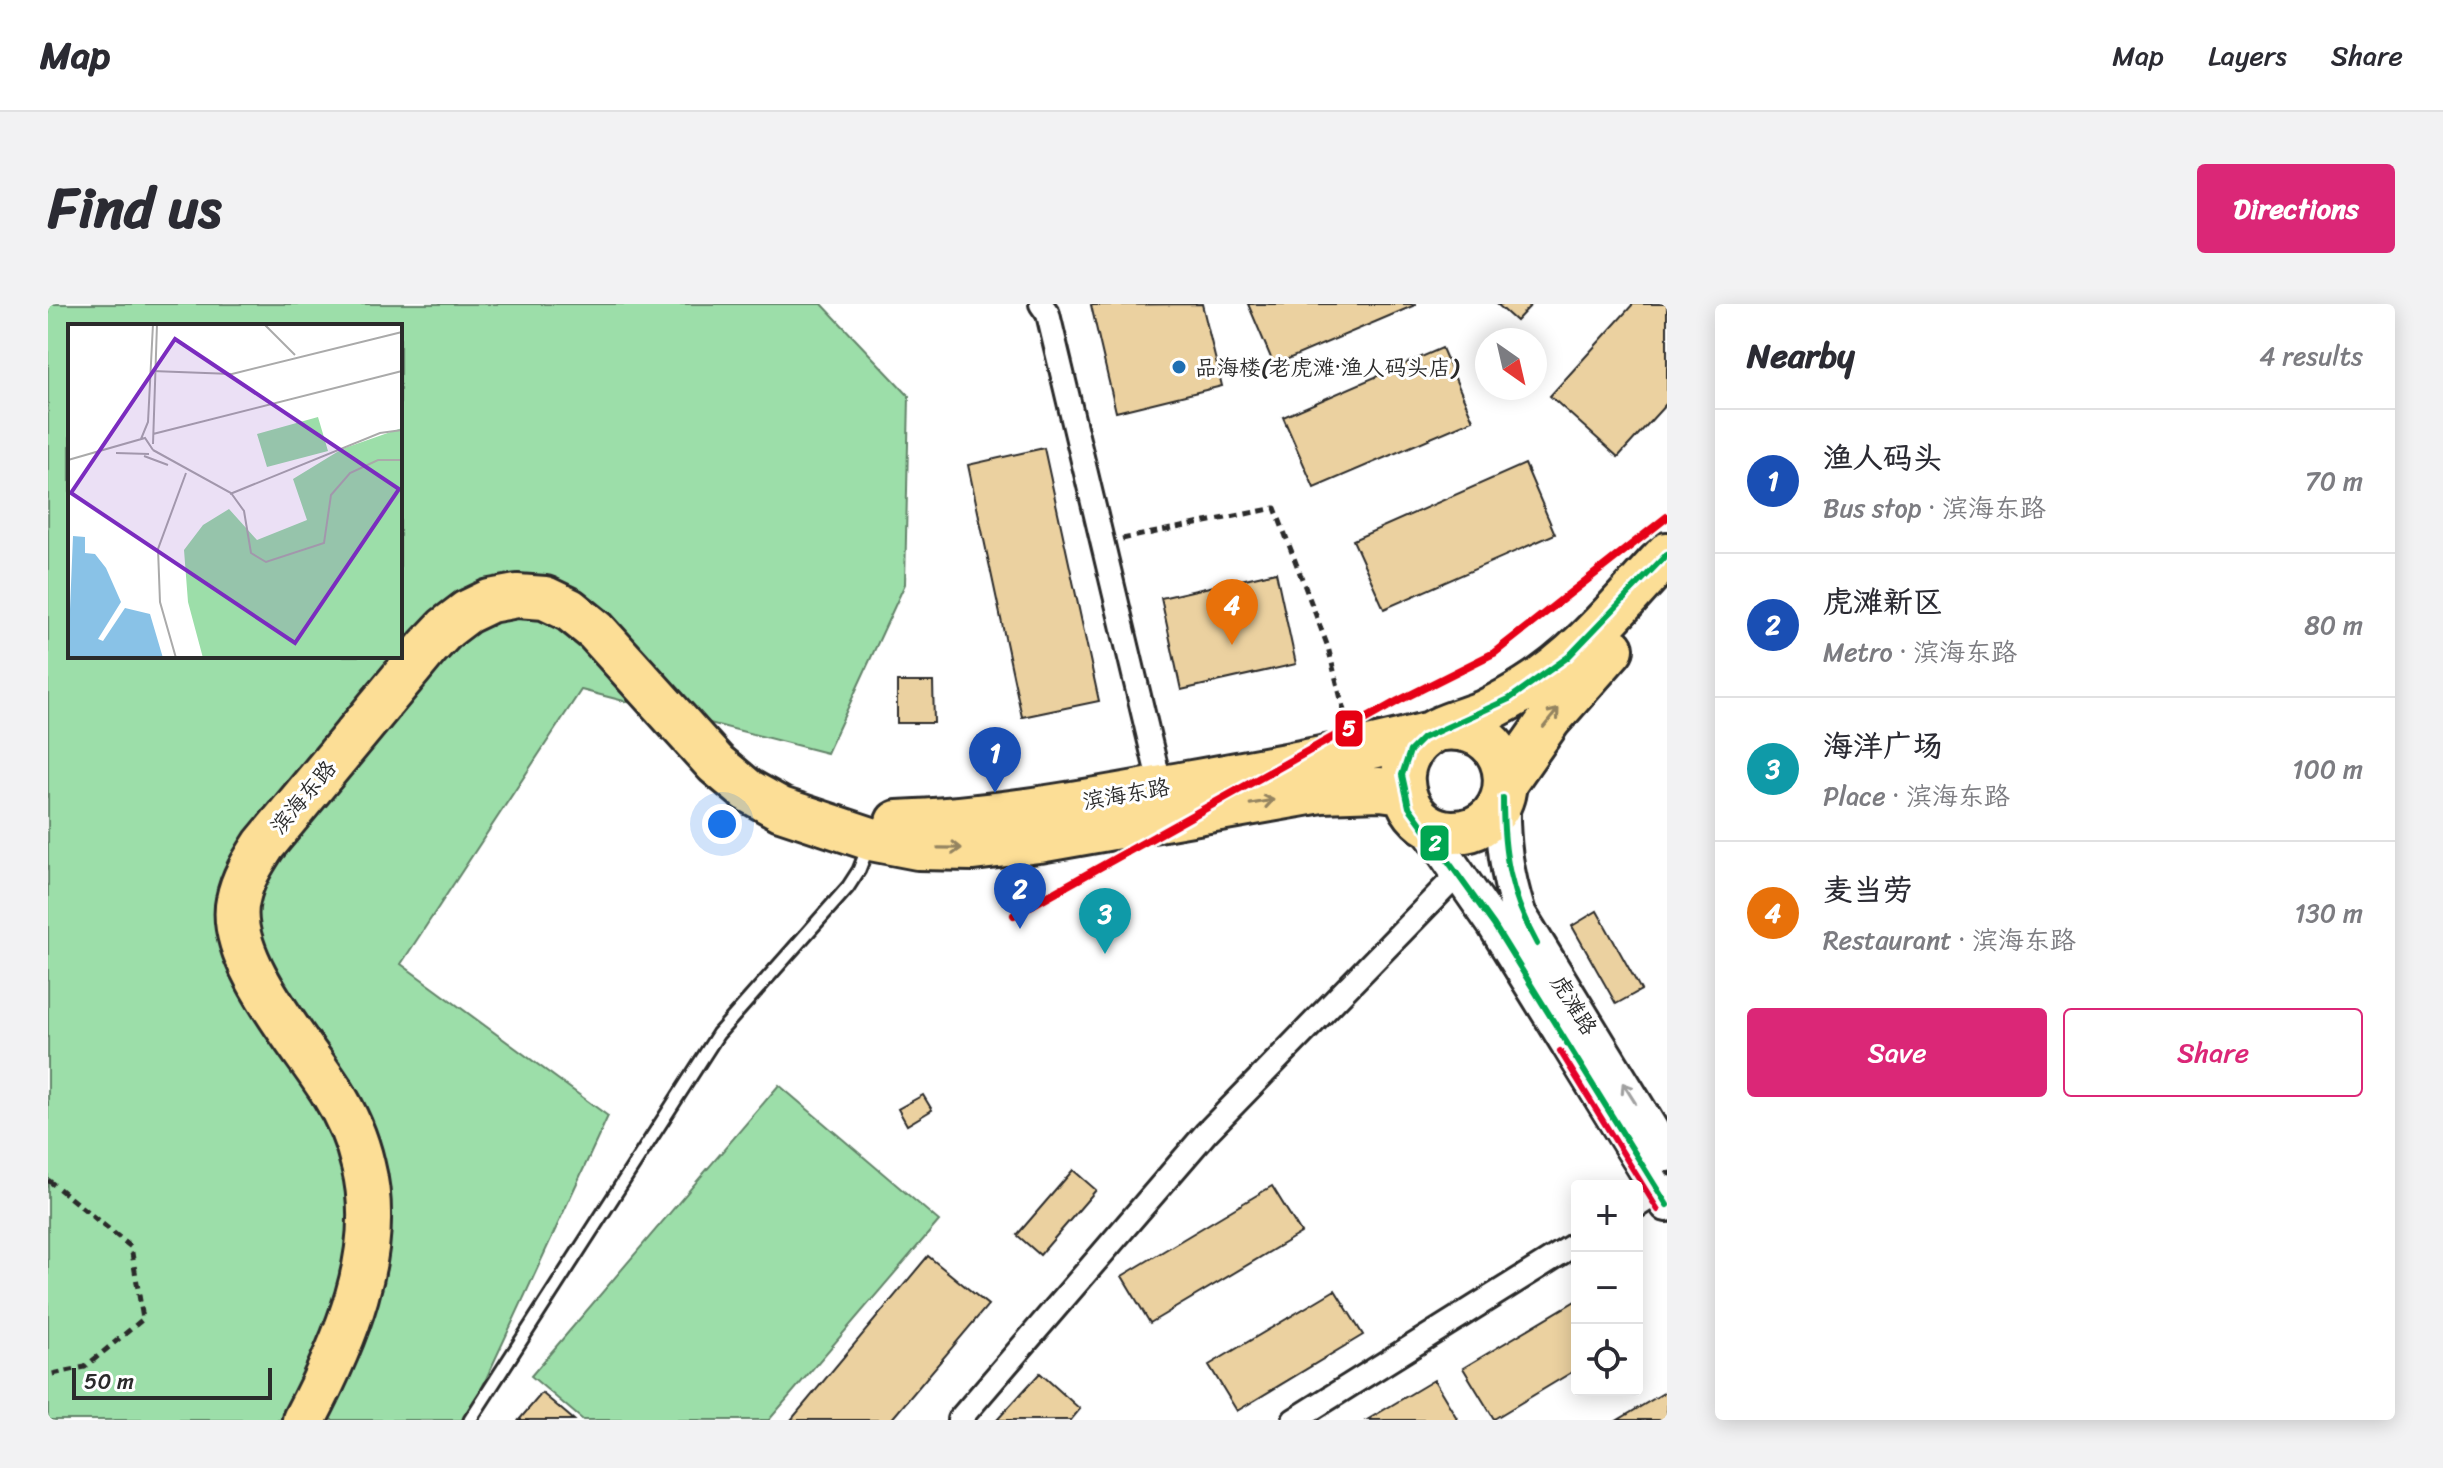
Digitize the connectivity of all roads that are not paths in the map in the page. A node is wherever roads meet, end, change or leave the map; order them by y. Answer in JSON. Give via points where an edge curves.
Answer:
{"nodes":[{"id":1,"x":1041,"y":304,"type":"edge"},
{"id":2,"x":1667,"y":554,"type":"edge"},
{"id":3,"x":1667,"y":590,"type":"edge"},
{"id":4,"x":1435,"y":732,"type":"junction"},
{"id":5,"x":1161,"y":788,"type":"junction"},
{"id":6,"x":1504,"y":790,"type":"junction"},
{"id":7,"x":1412,"y":806,"type":"junction"},
{"id":8,"x":871,"y":831,"type":"junction"},
{"id":9,"x":1459,"y":873,"type":"junction"},
{"id":10,"x":1667,"y":1155,"type":"edge"},
{"id":11,"x":1658,"y":1197,"type":"edge"},
{"id":12,"x":1571,"y":1247,"type":"edge"},
{"id":13,"x":304,"y":1420,"type":"edge"},
{"id":14,"x":470,"y":1420,"type":"edge"},
{"id":15,"x":959,"y":1420,"type":"edge"},
{"id":16,"x":1294,"y":1420,"type":"edge"}],
"edges":[{"from":1,"to":5,"type":"street","via":[[1048,314]]},
{"from":2,"to":4,"type":"highway","name":"滨海东路","via":[[1563,662],[1515,695]]},
{"from":6,"to":3,"type":"highway","name":"滨海东路","one_way":true,"via":[[1550,719]]},
{"from":4,"to":5,"type":"highway","name":"滨海东路","via":[[1318,760]]},
{"from":4,"to":6,"type":"highway","name":"滨海东路","via":[[1458,727],[1487,739],[1504,766]]},
{"from":4,"to":7,"type":"highway","via":[[1415,745],[1406,759],[1402,775]]},
{"from":5,"to":8,"type":"highway","name":"滨海东路"},
{"from":6,"to":7,"type":"highway","name":"滨海东路","via":[[1495,811],[1468,830],[1435,828]]},
{"from":10,"to":6,"type":"main road","name":"虎滩路","one_way":true,"via":[[1519,913],[1502,839]]},
{"from":8,"to":7,"type":"highway","name":"滨海东路","one_way":true,"via":[[918,848],[973,849],[1321,791],[1380,789]]},
{"from":7,"to":9,"type":"main road","name":"虎滩路"},
{"from":8,"to":13,"type":"highway","name":"滨海东路","via":[[781,809],[747,790],[716,764],[596,631],[545,598],[490,601],[467,612],[428,647],[264,845],[237,902],[237,927],[259,984],[353,1131],[369,1204],[368,1245],[358,1290]]},
{"from":8,"to":14,"type":"lane","via":[[848,887],[718,1034]]},
{"from":9,"to":11,"type":"main road","name":"虎滩路"},
{"from":9,"to":15,"type":"street","via":[[1206,1133]]},
{"from":12,"to":16,"type":"street"}]}
